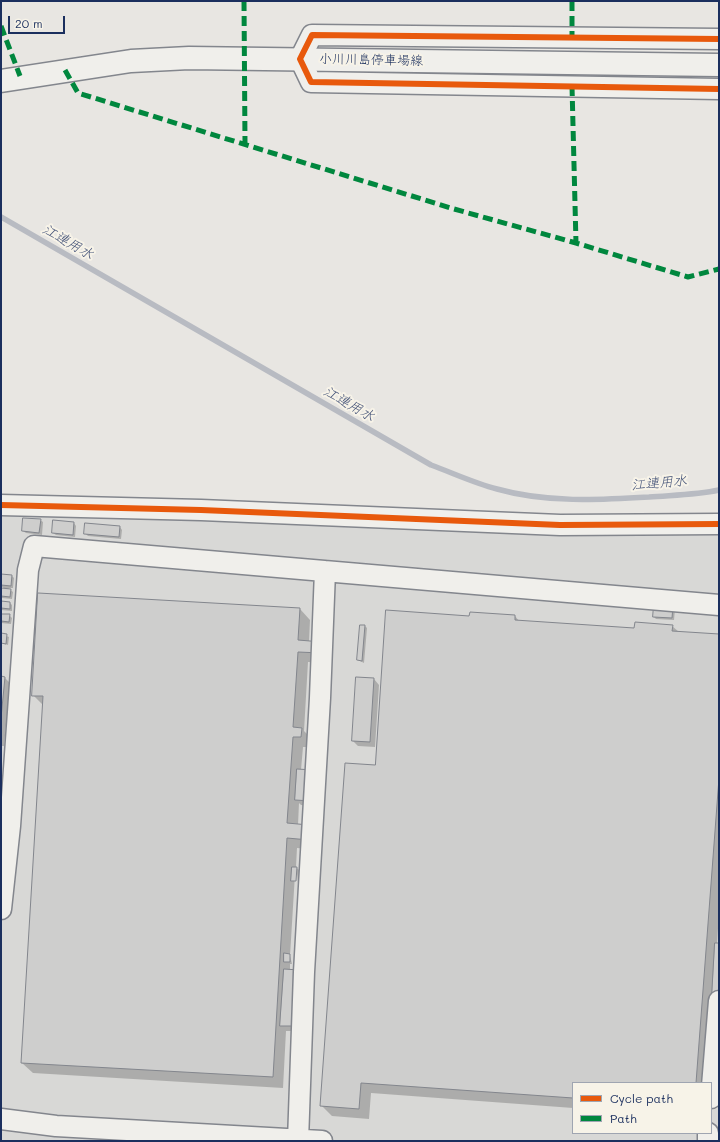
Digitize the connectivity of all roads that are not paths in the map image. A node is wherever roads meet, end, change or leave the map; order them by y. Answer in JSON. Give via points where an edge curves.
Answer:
{"nodes":[{"id":1,"x":719,"y":39,"type":"edge"},
{"id":2,"x":300,"y":59,"type":"junction"},
{"id":3,"x":719,"y":65,"type":"edge"},
{"id":4,"x":1,"y":80,"type":"edge"},
{"id":5,"x":719,"y":89,"type":"edge"},
{"id":6,"x":1,"y":505,"type":"edge"},
{"id":7,"x":719,"y":524,"type":"edge"},
{"id":8,"x":325,"y":571,"type":"junction"},
{"id":9,"x":719,"y":605,"type":"edge"},
{"id":10,"x":1,"y":909,"type":"edge"},
{"id":11,"x":719,"y":1001,"type":"edge"},
{"id":12,"x":712,"y":1086,"type":"edge"},
{"id":13,"x":1,"y":1119,"type":"edge"},
{"id":14,"x":130,"y":1136,"type":"edge"},
{"id":15,"x":298,"y":1140,"type":"edge"},
{"id":16,"x":322,"y":1141,"type":"edge"}],
"edges":[{"from":1,"to":2,"type":"street","via":[[312,35]]},
{"from":2,"to":3,"type":"main road","name":"小川川島停車場線"},
{"from":2,"to":4,"type":"main road","name":"小川川島停車場線","via":[[197,58],[131,61]]},
{"from":2,"to":5,"type":"street","via":[[311,82]]},
{"from":6,"to":7,"type":"street","via":[[201,510],[560,525]]},
{"from":8,"to":9,"type":"street"},
{"from":8,"to":10,"type":"street","via":[[34,546],[28,570],[10,826]]},
{"from":8,"to":15,"type":"street"},
{"from":11,"to":12,"type":"street"},
{"from":13,"to":14,"type":"street"},
{"from":14,"to":15,"type":"street"},
{"from":15,"to":16,"type":"street"}]}
